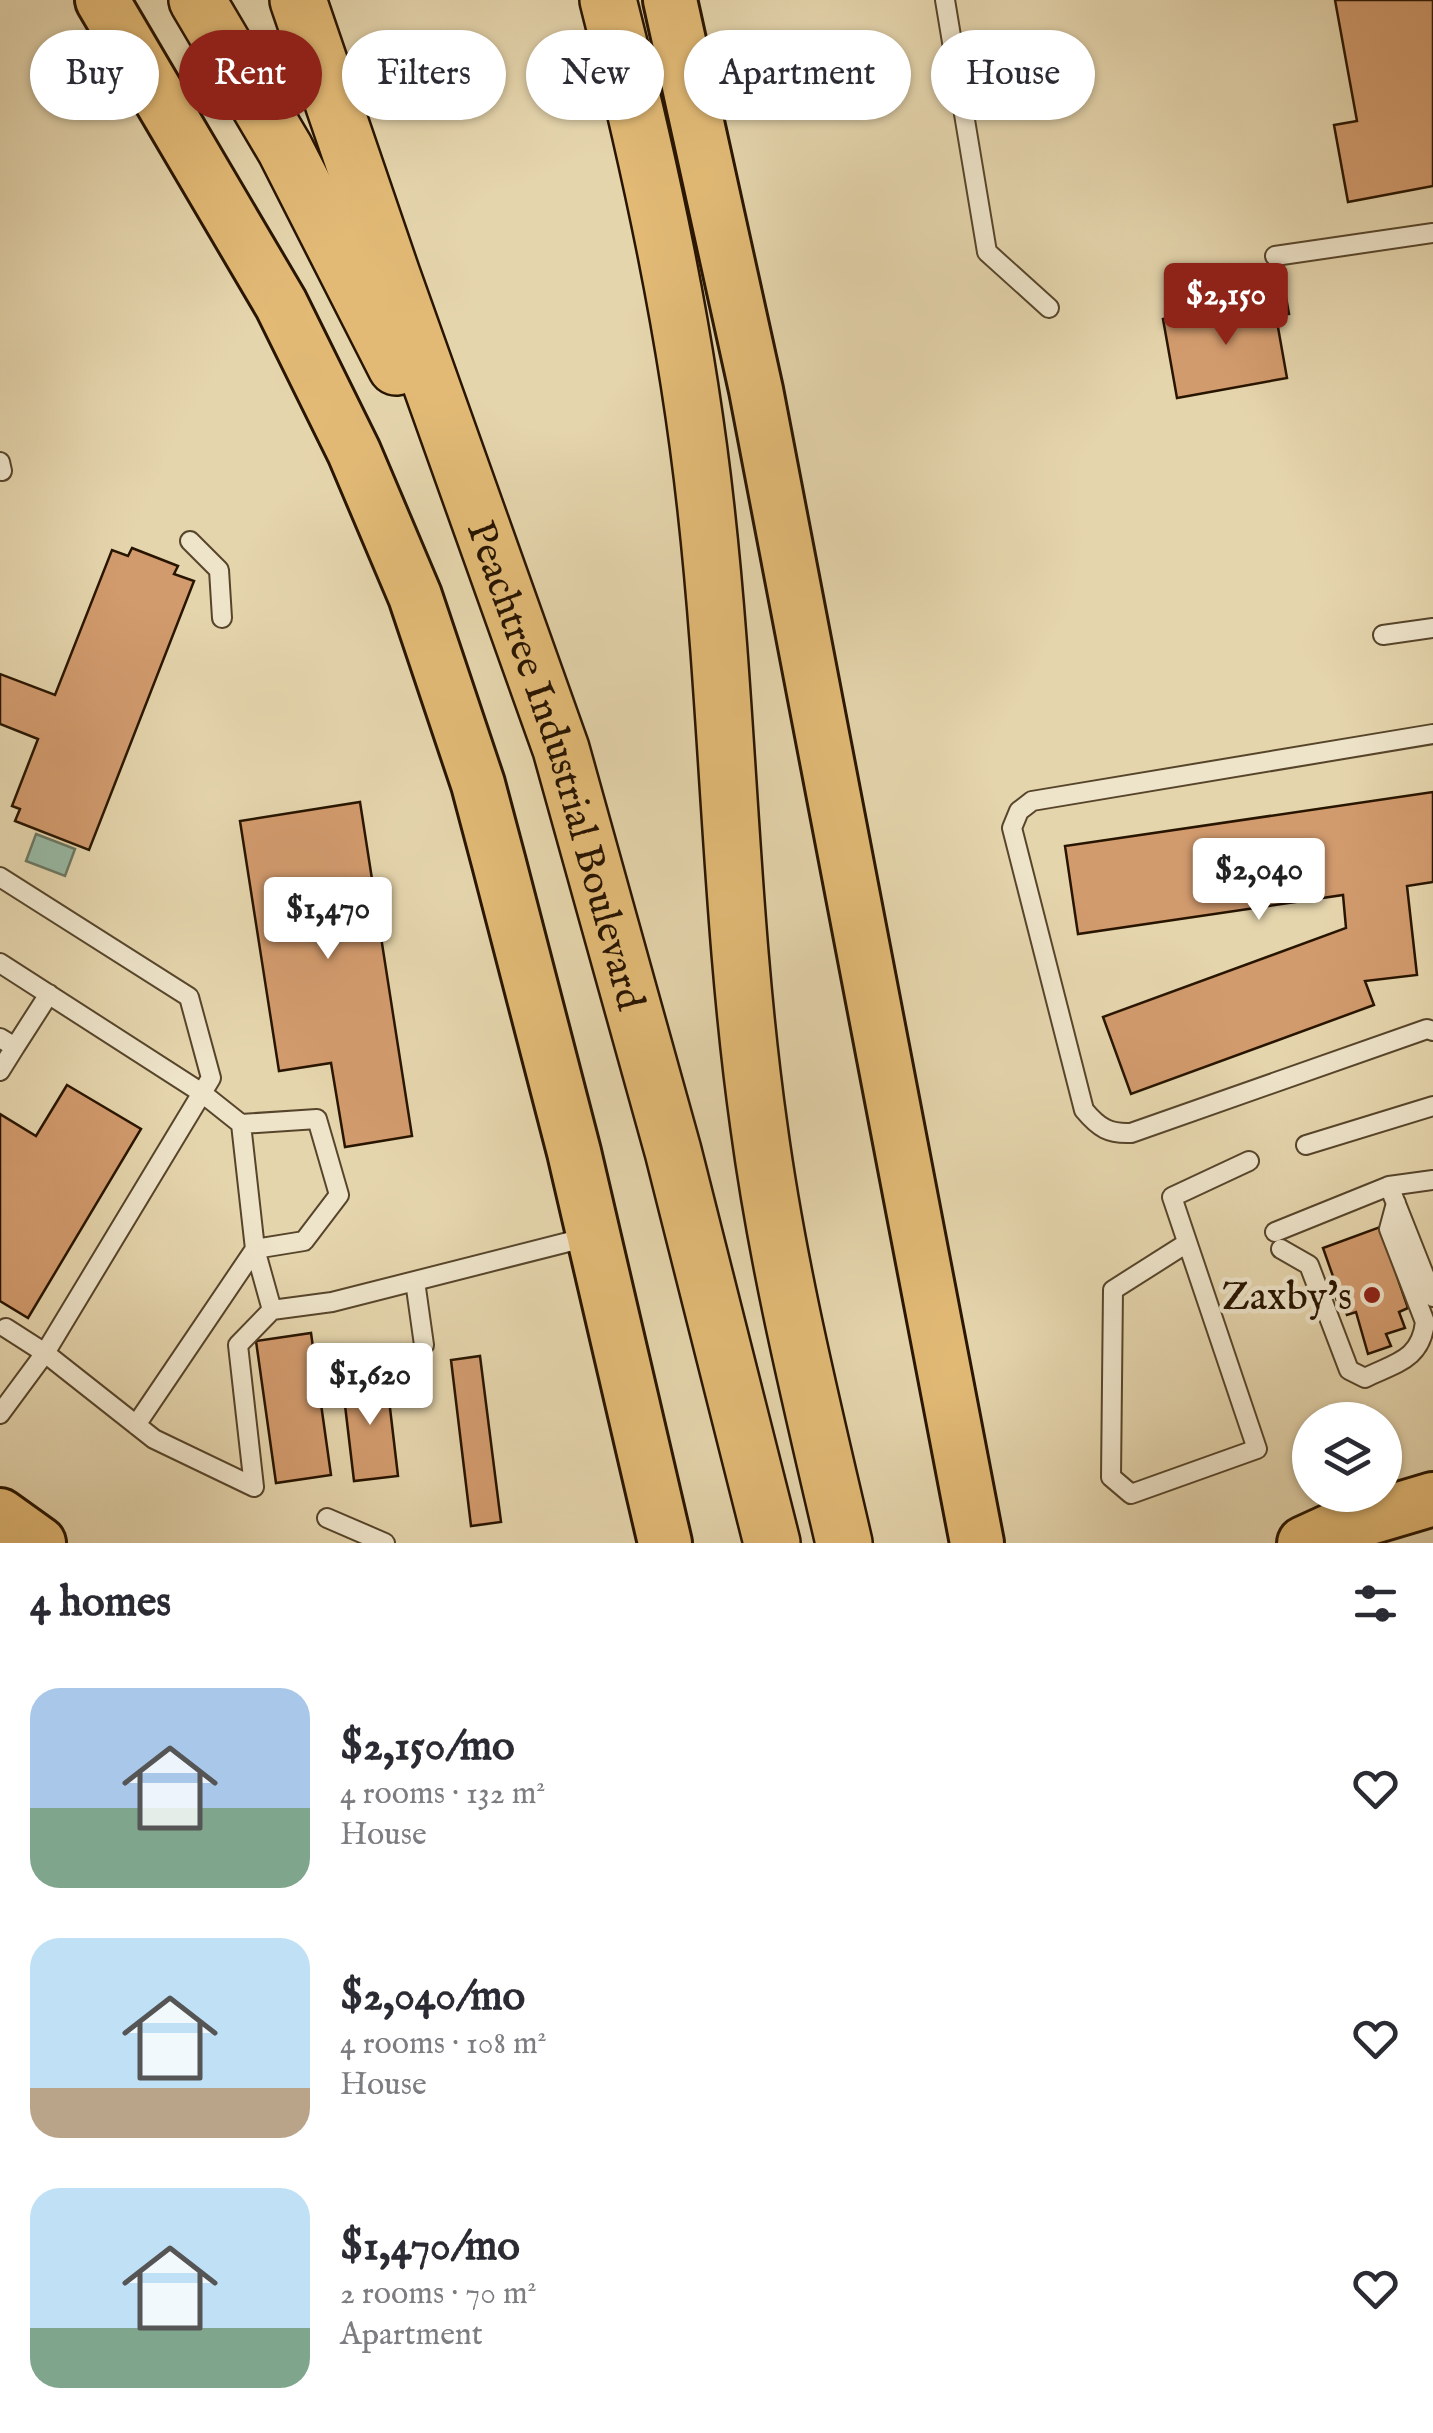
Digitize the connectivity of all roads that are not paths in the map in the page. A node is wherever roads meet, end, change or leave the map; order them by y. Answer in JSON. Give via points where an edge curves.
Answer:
{"nodes":[{"id":1,"x":102,"y":0,"type":"edge"},
{"id":2,"x":197,"y":0,"type":"edge"},
{"id":3,"x":298,"y":0,"type":"edge"},
{"id":4,"x":608,"y":0,"type":"edge"},
{"id":5,"x":670,"y":0,"type":"edge"},
{"id":6,"x":945,"y":0,"type":"edge"},
{"id":7,"x":1433,"y":233,"type":"edge"},
{"id":8,"x":1274,"y":256,"type":"dead end"},
{"id":9,"x":1049,"y":308,"type":"dead end"},
{"id":10,"x":481,"y":523,"type":"junction"},
{"id":11,"x":190,"y":541,"type":"dead end"},
{"id":12,"x":222,"y":618,"type":"dead end"},
{"id":13,"x":1433,"y":628,"type":"edge"},
{"id":14,"x":1383,"y":635,"type":"dead end"},
{"id":15,"x":1433,"y":734,"type":"edge"},
{"id":16,"x":0,"y":877,"type":"edge"},
{"id":17,"x":0,"y":963,"type":"edge"},
{"id":18,"x":49,"y":994,"type":"junction"},
{"id":19,"x":1433,"y":1031,"type":"edge"},
{"id":20,"x":8,"y":1043,"type":"edge"},
{"id":21,"x":0,"y":1071,"type":"edge"},
{"id":22,"x":202,"y":1093,"type":"junction"},
{"id":23,"x":1433,"y":1106,"type":"edge"},
{"id":24,"x":241,"y":1124,"type":"junction"},
{"id":25,"x":1306,"y":1144,"type":"dead end"},
{"id":26,"x":574,"y":1152,"type":"junction"},
{"id":27,"x":1249,"y":1161,"type":"dead end"},
{"id":28,"x":1433,"y":1180,"type":"edge"},
{"id":29,"x":1393,"y":1195,"type":"junction"},
{"id":30,"x":593,"y":1235,"type":"junction"},
{"id":31,"x":1187,"y":1243,"type":"junction"},
{"id":32,"x":255,"y":1249,"type":"junction"},
{"id":33,"x":415,"y":1280,"type":"junction"},
{"id":34,"x":1433,"y":1297,"type":"edge"},
{"id":35,"x":272,"y":1310,"type":"junction"},
{"id":36,"x":6,"y":1328,"type":"dead end"},
{"id":37,"x":424,"y":1345,"type":"dead end"},
{"id":38,"x":45,"y":1353,"type":"junction"},
{"id":39,"x":0,"y":1414,"type":"edge"},
{"id":40,"x":136,"y":1425,"type":"junction"},
{"id":41,"x":967,"y":1485,"type":"junction"},
{"id":42,"x":1433,"y":1499,"type":"edge"},
{"id":43,"x":1433,"y":1514,"type":"edge"},
{"id":44,"x":0,"y":1515,"type":"edge"},
{"id":45,"x":326,"y":1518,"type":"dead end"},
{"id":46,"x":1321,"y":1535,"type":"edge"},
{"id":47,"x":668,"y":1537,"type":"edge"},
{"id":48,"x":38,"y":1543,"type":"edge"},
{"id":49,"x":385,"y":1543,"type":"edge"},
{"id":50,"x":772,"y":1543,"type":"edge"},
{"id":51,"x":844,"y":1543,"type":"edge"},
{"id":52,"x":954,"y":1543,"type":"edge"},
{"id":53,"x":977,"y":1543,"type":"edge"},
{"id":54,"x":991,"y":1543,"type":"edge"},
{"id":55,"x":1274,"y":1543,"type":"edge"},
{"id":56,"x":1399,"y":1543,"type":"edge"}],
"edges":[{"from":1,"to":26,"type":"main road","via":[[281,304],[354,452],[414,596],[478,784]]},
{"from":2,"to":10,"type":"highway","via":[[285,150]]},
{"from":3,"to":10,"type":"highway","name":"Peachtree Industrial Boulevard"},
{"from":4,"to":51,"type":"highway","via":[[683,340],[708,526],[735,911],[759,1128],[777,1244]]},
{"from":5,"to":41,"type":"main road","via":[[764,428]]},
{"from":6,"to":9,"type":"lane","via":[[988,252]]},
{"from":7,"to":8,"type":"lane"},
{"from":10,"to":50,"type":"highway","name":"Peachtree Industrial Boulevard","via":[[566,768],[673,1151]]},
{"from":11,"to":12,"type":"lane","via":[[219,570]]},
{"from":13,"to":14,"type":"lane"},
{"from":15,"to":19,"type":"lane","via":[[1032,801],[1012,828],[1084,1110],[1097,1126],[1132,1133]]},
{"from":16,"to":22,"type":"lane","via":[[188,997],[212,1078]]},
{"from":17,"to":18,"type":"lane"},
{"from":18,"to":20,"type":"lane"},
{"from":18,"to":22,"type":"lane"},
{"from":20,"to":21,"type":"lane"},
{"from":22,"to":24,"type":"lane"},
{"from":22,"to":38,"type":"lane"},
{"from":23,"to":25,"type":"lane"},
{"from":24,"to":32,"type":"lane"},
{"from":24,"to":32,"type":"lane","via":[[317,1119],[338,1195],[304,1241]]},
{"from":26,"to":30,"type":"main road"},
{"from":26,"to":47,"type":"main road","via":[[602,1178]]},
{"from":27,"to":31,"type":"lane","via":[[1172,1197]]},
{"from":28,"to":29,"type":"lane"},
{"from":29,"to":29,"type":"lane","via":[[1389,1230],[1425,1322],[1424,1338],[1414,1354],[1365,1378],[1349,1370],[1308,1264],[1278,1240]]},
{"from":29,"to":34,"type":"lane"},
{"from":30,"to":33,"type":"lane"},
{"from":30,"to":47,"type":"main road"},
{"from":31,"to":31,"type":"lane","via":[[1256,1448],[1131,1494],[1112,1477],[1112,1290]]},
{"from":32,"to":35,"type":"lane"},
{"from":32,"to":40,"type":"lane"},
{"from":33,"to":35,"type":"lane"},
{"from":33,"to":37,"type":"lane"},
{"from":35,"to":40,"type":"lane","via":[[238,1345],[254,1487]]},
{"from":36,"to":38,"type":"lane"},
{"from":38,"to":39,"type":"lane"},
{"from":38,"to":40,"type":"lane"},
{"from":41,"to":52,"type":"main road"},
{"from":41,"to":53,"type":"main road"},
{"from":41,"to":54,"type":"main road"},
{"from":42,"to":46,"type":"main road"},
{"from":43,"to":56,"type":"main road"},
{"from":44,"to":48,"type":"main road"},
{"from":45,"to":49,"type":"lane"},
{"from":46,"to":55,"type":"main road"}]}
